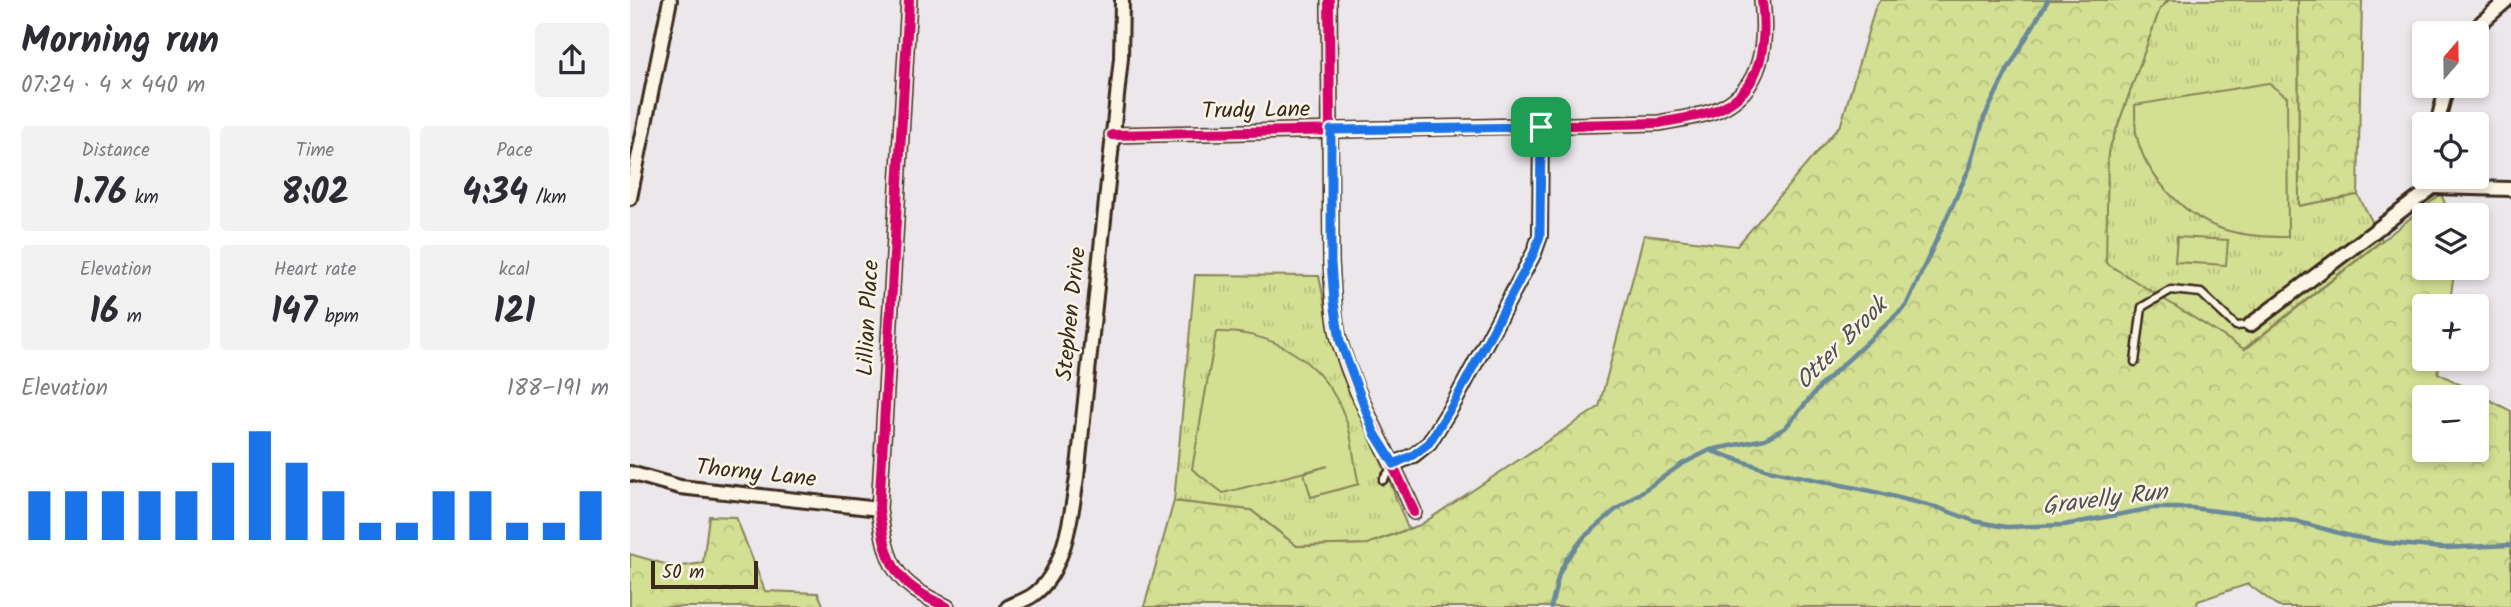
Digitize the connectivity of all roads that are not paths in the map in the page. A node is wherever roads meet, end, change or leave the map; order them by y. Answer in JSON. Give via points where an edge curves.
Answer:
{"nodes":[{"id":1,"x":670,"y":0,"type":"edge"},
{"id":2,"x":909,"y":0,"type":"edge"},
{"id":3,"x":1122,"y":0,"type":"edge"},
{"id":4,"x":1329,"y":0,"type":"edge"},
{"id":5,"x":1762,"y":0,"type":"edge"},
{"id":6,"x":2507,"y":0,"type":"edge"},
{"id":7,"x":2483,"y":21,"type":"edge"},
{"id":8,"x":1541,"y":127,"type":"junction"},
{"id":9,"x":1331,"y":130,"type":"junction"},
{"id":10,"x":1112,"y":135,"type":"junction"},
{"id":11,"x":2489,"y":187,"type":"edge"},
{"id":12,"x":2424,"y":189,"type":"edge"},
{"id":13,"x":2511,"y":189,"type":"edge"},
{"id":14,"x":630,"y":198,"type":"edge"},
{"id":15,"x":2250,"y":325,"type":"joint"},
{"id":16,"x":2135,"y":362,"type":"dead end"},
{"id":17,"x":1394,"y":464,"type":"junction"},
{"id":18,"x":630,"y":473,"type":"edge"},
{"id":19,"x":1383,"y":480,"type":"dead end"},
{"id":20,"x":879,"y":509,"type":"junction"},
{"id":21,"x":1414,"y":512,"type":"dead end"},
{"id":22,"x":947,"y":607,"type":"edge"},
{"id":23,"x":1008,"y":607,"type":"edge"}],
"edges":[{"from":1,"to":14,"type":"street"},
{"from":2,"to":20,"type":"street","name":"Lillian Place"},
{"from":3,"to":10,"type":"street","name":"Stephen Drive"},
{"from":4,"to":9,"type":"street"},
{"from":5,"to":8,"type":"street","name":"Trudy Lane","via":[[1764,47],[1759,69],[1740,96],[1718,110],[1660,124]]},
{"from":6,"to":7,"type":"street"},
{"from":8,"to":9,"type":"street","name":"Trudy Lane"},
{"from":8,"to":17,"type":"street","via":[[1540,236],[1534,253],[1429,443]]},
{"from":9,"to":10,"type":"street","name":"Trudy Lane"},
{"from":9,"to":17,"type":"street","via":[[1331,262],[1340,341],[1374,432]]},
{"from":10,"to":23,"type":"street","name":"Stephen Drive","via":[[1070,524],[1048,578],[1034,595]]},
{"from":11,"to":13,"type":"street"},
{"from":12,"to":15,"type":"street"},
{"from":15,"to":16,"type":"lane","via":[[2236,326],[2201,293],[2171,290],[2142,307]]},
{"from":17,"to":19,"type":"lane"},
{"from":17,"to":21,"type":"street"},
{"from":18,"to":20,"type":"street","name":"Thorny Lane","via":[[680,487]]},
{"from":20,"to":22,"type":"street","name":"Lillian Place","via":[[884,546],[897,574]]}]}
